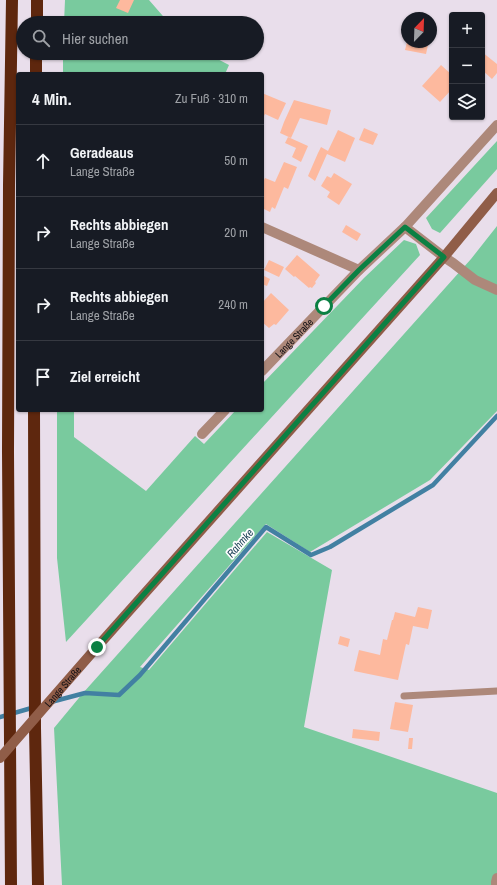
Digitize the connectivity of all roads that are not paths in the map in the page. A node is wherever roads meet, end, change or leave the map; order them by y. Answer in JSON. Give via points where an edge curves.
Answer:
{"nodes":[{"id":1,"x":12,"y":0,"type":"edge"},
{"id":2,"x":37,"y":0,"type":"edge"},
{"id":3,"x":37,"y":16,"type":"edge"},
{"id":4,"x":36,"y":60,"type":"edge"},
{"id":5,"x":36,"y":72,"type":"edge"},
{"id":6,"x":497,"y":125,"type":"edge"},
{"id":7,"x":497,"y":193,"type":"edge"},
{"id":8,"x":405,"y":227,"type":"junction"},
{"id":9,"x":264,"y":228,"type":"edge"},
{"id":10,"x":444,"y":257,"type":"junction"},
{"id":11,"x":359,"y":270,"type":"junction"},
{"id":12,"x":497,"y":290,"type":"edge"},
{"id":13,"x":264,"y":369,"type":"edge"},
{"id":14,"x":34,"y":412,"type":"edge"},
{"id":15,"x":223,"y":412,"type":"edge"},
{"id":16,"x":202,"y":434,"type":"dead end"},
{"id":17,"x":497,"y":691,"type":"edge"},
{"id":18,"x":404,"y":696,"type":"dead end"},
{"id":19,"x":0,"y":758,"type":"edge"},
{"id":20,"x":497,"y":878,"type":"edge"},
{"id":21,"x":11,"y":885,"type":"edge"},
{"id":22,"x":38,"y":885,"type":"edge"},
{"id":23,"x":496,"y":885,"type":"edge"}],
"edges":[{"from":1,"to":21,"type":"highway","via":[[8,452]]},
{"from":2,"to":3,"type":"highway"},
{"from":4,"to":5,"type":"highway"},
{"from":6,"to":8,"type":"street","name":"Lange Straße"},
{"from":7,"to":10,"type":"street","name":"Lange Straße"},
{"from":8,"to":10,"type":"street"},
{"from":8,"to":11,"type":"street","name":"Lange Straße"},
{"from":9,"to":11,"type":"street"},
{"from":10,"to":12,"type":"street","via":[[475,280]]},
{"from":10,"to":19,"type":"street","name":"Lange Straße","bridge":true},
{"from":11,"to":13,"type":"street","name":"Lange Straße"},
{"from":14,"to":22,"type":"highway"},
{"from":15,"to":16,"type":"street"},
{"from":17,"to":18,"type":"lane"},
{"from":20,"to":23,"type":"street"}]}
